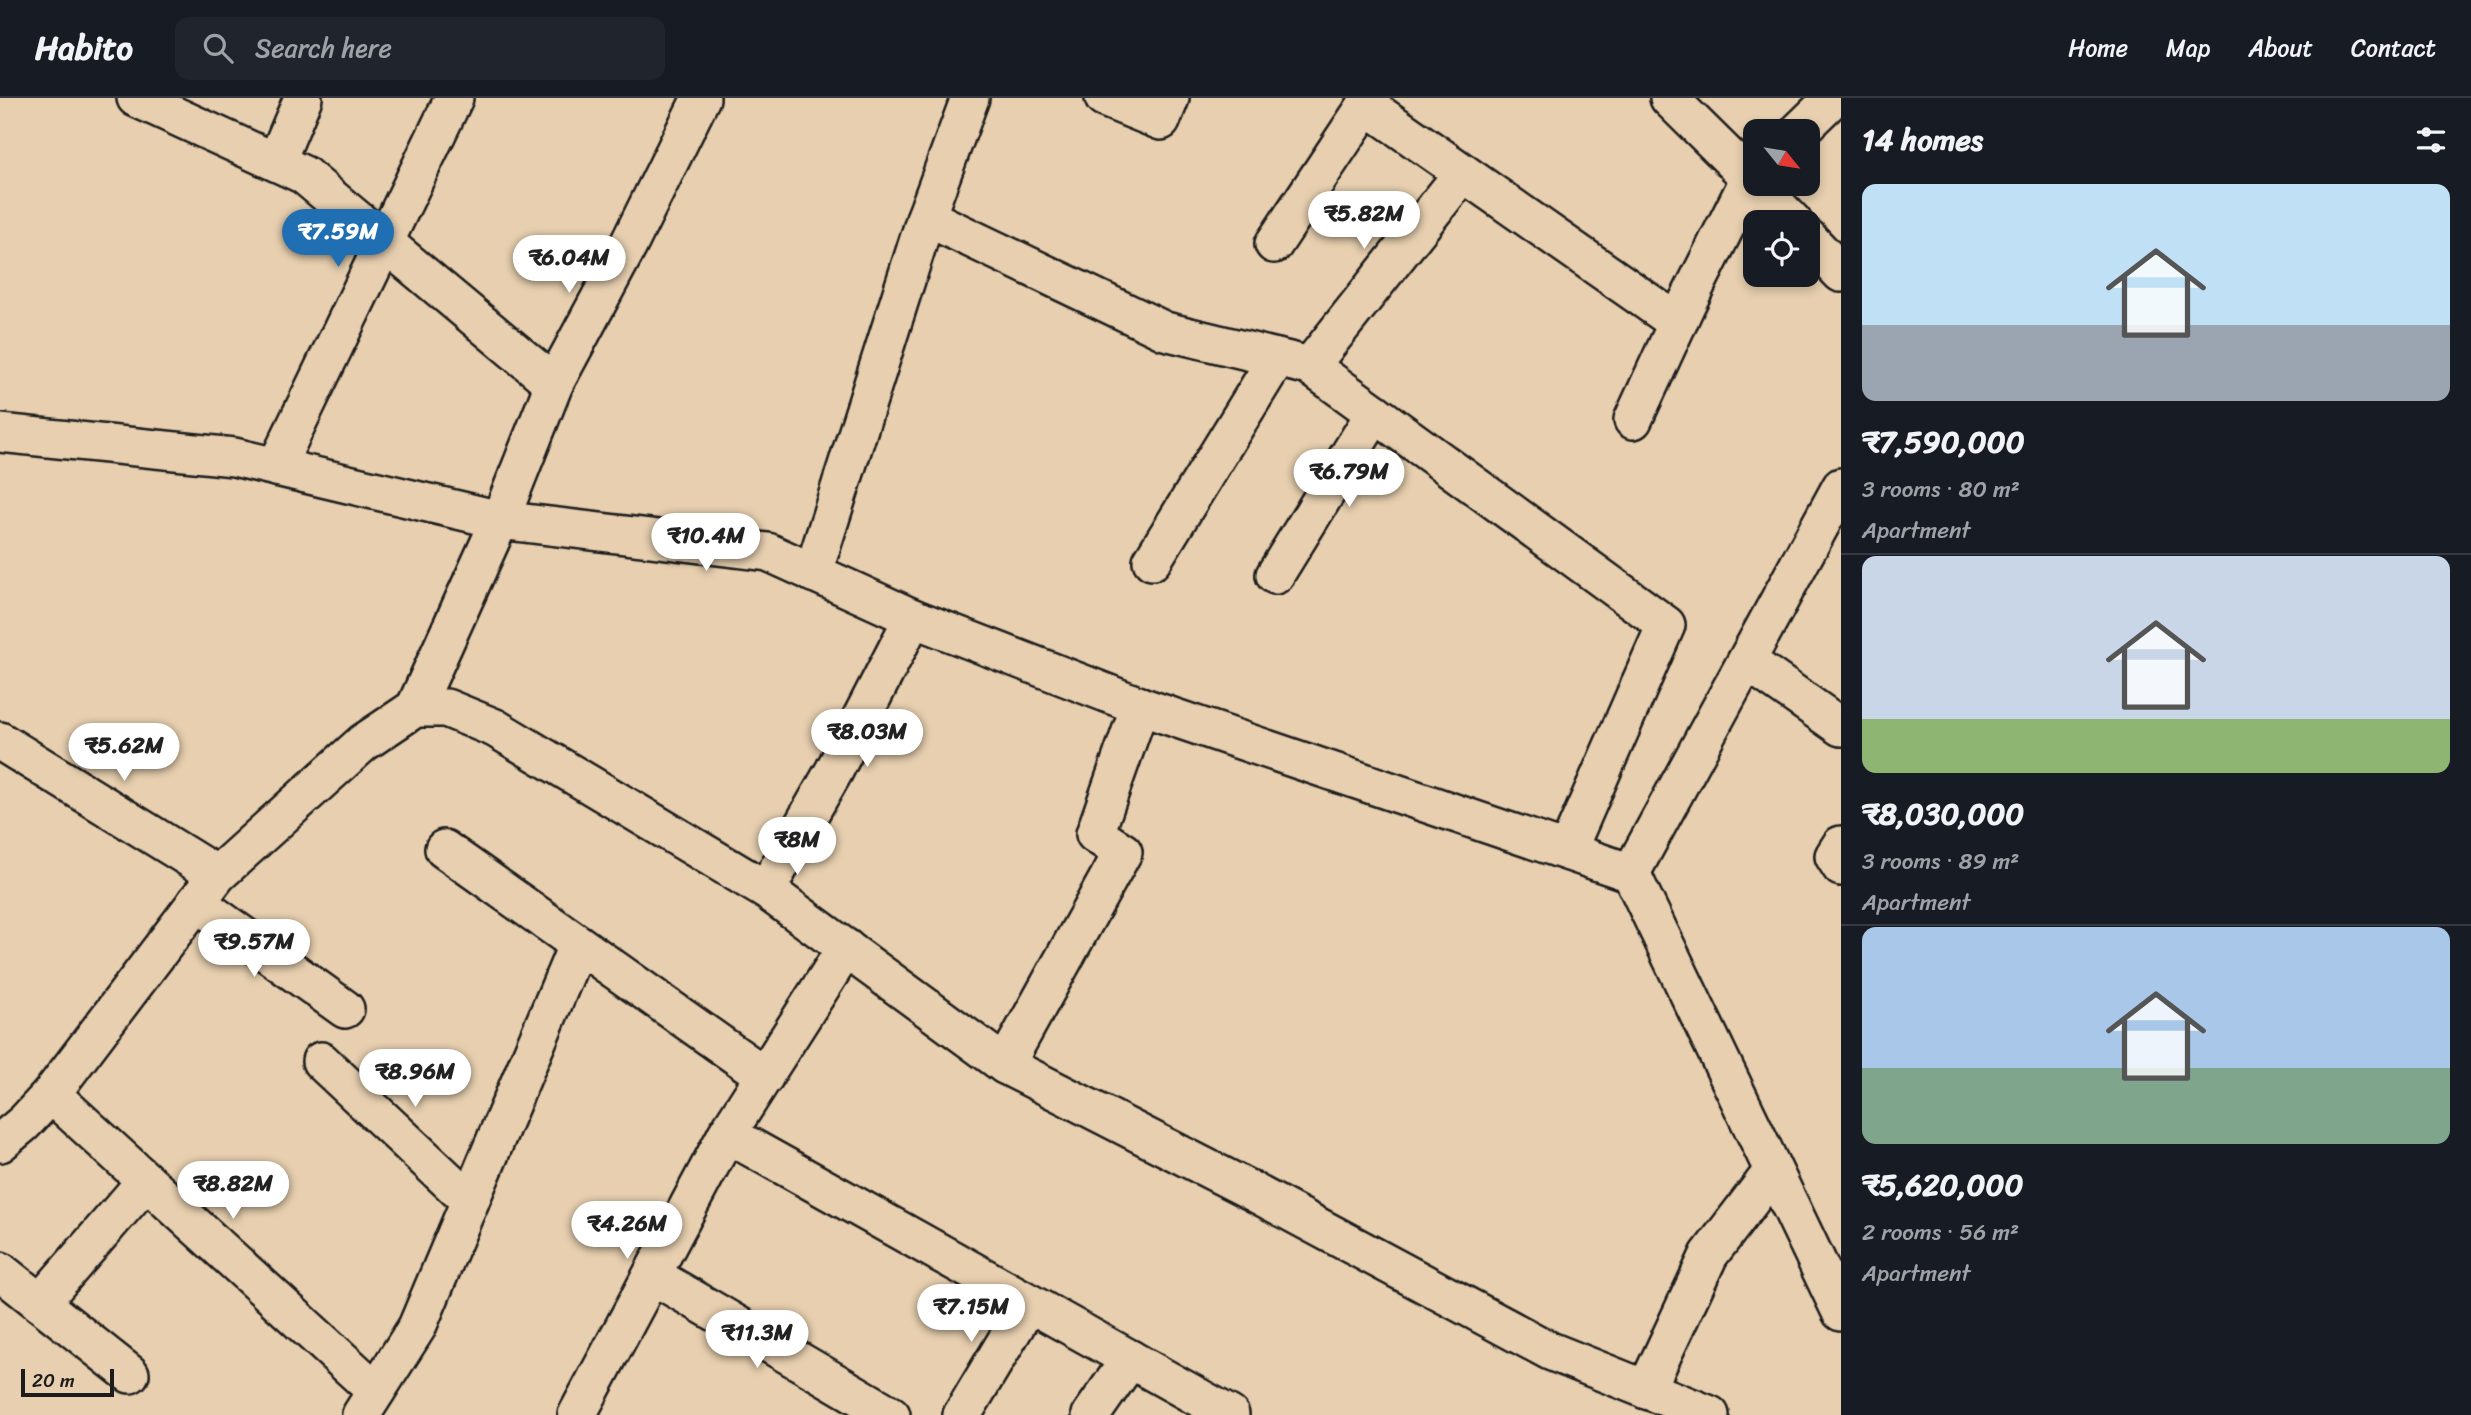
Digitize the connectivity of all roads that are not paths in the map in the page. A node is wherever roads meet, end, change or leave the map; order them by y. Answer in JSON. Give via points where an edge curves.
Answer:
{"nodes":[{"id":1,"x":136,"y":98,"type":"edge"},
{"id":2,"x":303,"y":98,"type":"edge"},
{"id":3,"x":454,"y":98,"type":"edge"},
{"id":4,"x":701,"y":98,"type":"edge"},
{"id":5,"x":971,"y":98,"type":"edge"},
{"id":6,"x":1104,"y":98,"type":"edge"},
{"id":7,"x":1170,"y":98,"type":"edge"},
{"id":8,"x":1669,"y":98,"type":"edge"},
{"id":9,"x":1833,"y":98,"type":"edge"},
{"id":10,"x":1368,"y":101,"type":"edge"},
{"id":11,"x":1811,"y":119,"type":"edge"},
{"id":12,"x":276,"y":162,"type":"junction"},
{"id":13,"x":1743,"y":169,"type":"edge"},
{"id":14,"x":1463,"y":173,"type":"junction"},
{"id":15,"x":1745,"y":196,"type":"edge"},
{"id":16,"x":1769,"y":196,"type":"edge"},
{"id":17,"x":1782,"y":210,"type":"edge"},
{"id":18,"x":926,"y":217,"type":"junction"},
{"id":19,"x":383,"y":242,"type":"junction"},
{"id":20,"x":1274,"y":244,"type":"dead end"},
{"id":21,"x":1820,"y":251,"type":"edge"},
{"id":22,"x":1841,"y":273,"type":"edge"},
{"id":23,"x":1678,"y":323,"type":"junction"},
{"id":24,"x":1294,"y":362,"type":"junction"},
{"id":25,"x":554,"y":384,"type":"junction"},
{"id":26,"x":1375,"y":413,"type":"junction"},
{"id":27,"x":1633,"y":420,"type":"dead end"},
{"id":28,"x":0,"y":433,"type":"edge"},
{"id":29,"x":276,"y":467,"type":"junction"},
{"id":30,"x":1837,"y":504,"type":"edge"},
{"id":31,"x":500,"y":520,"type":"junction"},
{"id":32,"x":1152,"y":561,"type":"dead end"},
{"id":33,"x":813,"y":573,"type":"junction"},
{"id":34,"x":1275,"y":575,"type":"dead end"},
{"id":35,"x":913,"y":618,"type":"junction"},
{"id":36,"x":1746,"y":661,"type":"junction"},
{"id":37,"x":1140,"y":706,"type":"junction"},
{"id":38,"x":415,"y":708,"type":"junction"},
{"id":39,"x":1841,"y":727,"type":"edge"},
{"id":40,"x":0,"y":741,"type":"edge"},
{"id":41,"x":1841,"y":845,"type":"edge"},
{"id":42,"x":444,"y":849,"type":"dead end"},
{"id":43,"x":1567,"y":851,"type":"junction"},
{"id":44,"x":1841,"y":867,"type":"edge"},
{"id":45,"x":1631,"y":873,"type":"junction"},
{"id":46,"x":207,"y":888,"type":"junction"},
{"id":47,"x":766,"y":890,"type":"junction"},
{"id":48,"x":578,"y":944,"type":"junction"},
{"id":49,"x":846,"y":948,"type":"junction"},
{"id":50,"x":345,"y":1009,"type":"dead end"},
{"id":51,"x":321,"y":1061,"type":"dead end"},
{"id":52,"x":1005,"y":1065,"type":"junction"},
{"id":53,"x":765,"y":1076,"type":"junction"},
{"id":54,"x":51,"y":1094,"type":"junction"},
{"id":55,"x":727,"y":1134,"type":"junction"},
{"id":56,"x":0,"y":1143,"type":"edge"},
{"id":57,"x":1773,"y":1171,"type":"junction"},
{"id":58,"x":146,"y":1181,"type":"junction"},
{"id":59,"x":470,"y":1200,"type":"junction"},
{"id":60,"x":0,"y":1271,"type":"edge"},
{"id":61,"x":652,"y":1275,"type":"junction"},
{"id":62,"x":40,"y":1303,"type":"junction"},
{"id":63,"x":1029,"y":1303,"type":"junction"},
{"id":64,"x":1841,"y":1312,"type":"edge"},
{"id":65,"x":1130,"y":1359,"type":"junction"},
{"id":66,"x":130,"y":1374,"type":"dead end"},
{"id":67,"x":1646,"y":1390,"type":"junction"},
{"id":68,"x":369,"y":1403,"type":"edge"},
{"id":69,"x":869,"y":1410,"type":"edge"},
{"id":70,"x":578,"y":1415,"type":"edge"},
{"id":71,"x":962,"y":1415,"type":"edge"},
{"id":72,"x":1091,"y":1415,"type":"edge"},
{"id":73,"x":1230,"y":1415,"type":"edge"},
{"id":74,"x":1710,"y":1415,"type":"edge"}],
"edges":[{"from":1,"to":12,"type":"street"},
{"from":2,"to":12,"type":"street"},
{"from":3,"to":19,"type":"street"},
{"from":4,"to":25,"type":"street"},
{"from":5,"to":18,"type":"street"},
{"from":6,"to":7,"type":"street","via":[[1161,121]]},
{"from":8,"to":13,"type":"street"},
{"from":9,"to":11,"type":"street"},
{"from":10,"to":14,"type":"street"},
{"from":10,"to":20,"type":"street"},
{"from":12,"to":19,"type":"street","via":[[304,175]]},
{"from":14,"to":23,"type":"street"},
{"from":14,"to":24,"type":"street"},
{"from":15,"to":23,"type":"street"},
{"from":16,"to":17,"type":"street"},
{"from":18,"to":24,"type":"street","via":[[1165,331]]},
{"from":18,"to":33,"type":"street"},
{"from":19,"to":25,"type":"street"},
{"from":19,"to":29,"type":"street"},
{"from":21,"to":22,"type":"street"},
{"from":23,"to":27,"type":"street"},
{"from":24,"to":26,"type":"street"},
{"from":24,"to":32,"type":"street"},
{"from":25,"to":31,"type":"street"},
{"from":26,"to":34,"type":"street"},
{"from":26,"to":43,"type":"street","via":[[1666,625]]},
{"from":28,"to":29,"type":"street","via":[[234,457]]},
{"from":29,"to":31,"type":"street"},
{"from":30,"to":36,"type":"street"},
{"from":31,"to":33,"type":"street","via":[[768,552]]},
{"from":31,"to":38,"type":"street"},
{"from":33,"to":35,"type":"street"},
{"from":35,"to":37,"type":"street"},
{"from":35,"to":47,"type":"street"},
{"from":36,"to":39,"type":"street"},
{"from":36,"to":45,"type":"street"},
{"from":37,"to":43,"type":"street"},
{"from":37,"to":52,"type":"street","via":[[1095,834],[1123,852]]},
{"from":38,"to":46,"type":"street","via":[[363,743]]},
{"from":38,"to":47,"type":"street","via":[[446,708],[495,728]]},
{"from":40,"to":46,"type":"street"},
{"from":41,"to":44,"type":"street","via":[[1834,856]]},
{"from":42,"to":48,"type":"street"},
{"from":43,"to":45,"type":"street"},
{"from":45,"to":57,"type":"street"},
{"from":46,"to":50,"type":"street"},
{"from":46,"to":54,"type":"street"},
{"from":47,"to":49,"type":"street"},
{"from":48,"to":53,"type":"street"},
{"from":48,"to":59,"type":"street"},
{"from":49,"to":52,"type":"street"},
{"from":49,"to":53,"type":"street"},
{"from":51,"to":59,"type":"street"},
{"from":52,"to":67,"type":"street","via":[[1550,1351]]},
{"from":53,"to":55,"type":"street"},
{"from":54,"to":56,"type":"street"},
{"from":54,"to":58,"type":"street"},
{"from":55,"to":61,"type":"street"},
{"from":55,"to":63,"type":"street"},
{"from":57,"to":64,"type":"street"},
{"from":57,"to":67,"type":"street","via":[[1709,1255]]},
{"from":58,"to":62,"type":"street"},
{"from":58,"to":68,"type":"street"},
{"from":59,"to":68,"type":"street","via":[[417,1326]]},
{"from":60,"to":62,"type":"street"},
{"from":61,"to":69,"type":"street"},
{"from":61,"to":70,"type":"street"},
{"from":62,"to":66,"type":"street"},
{"from":63,"to":65,"type":"street"},
{"from":63,"to":71,"type":"street"},
{"from":65,"to":72,"type":"street"},
{"from":65,"to":73,"type":"street"},
{"from":67,"to":74,"type":"street"}]}
